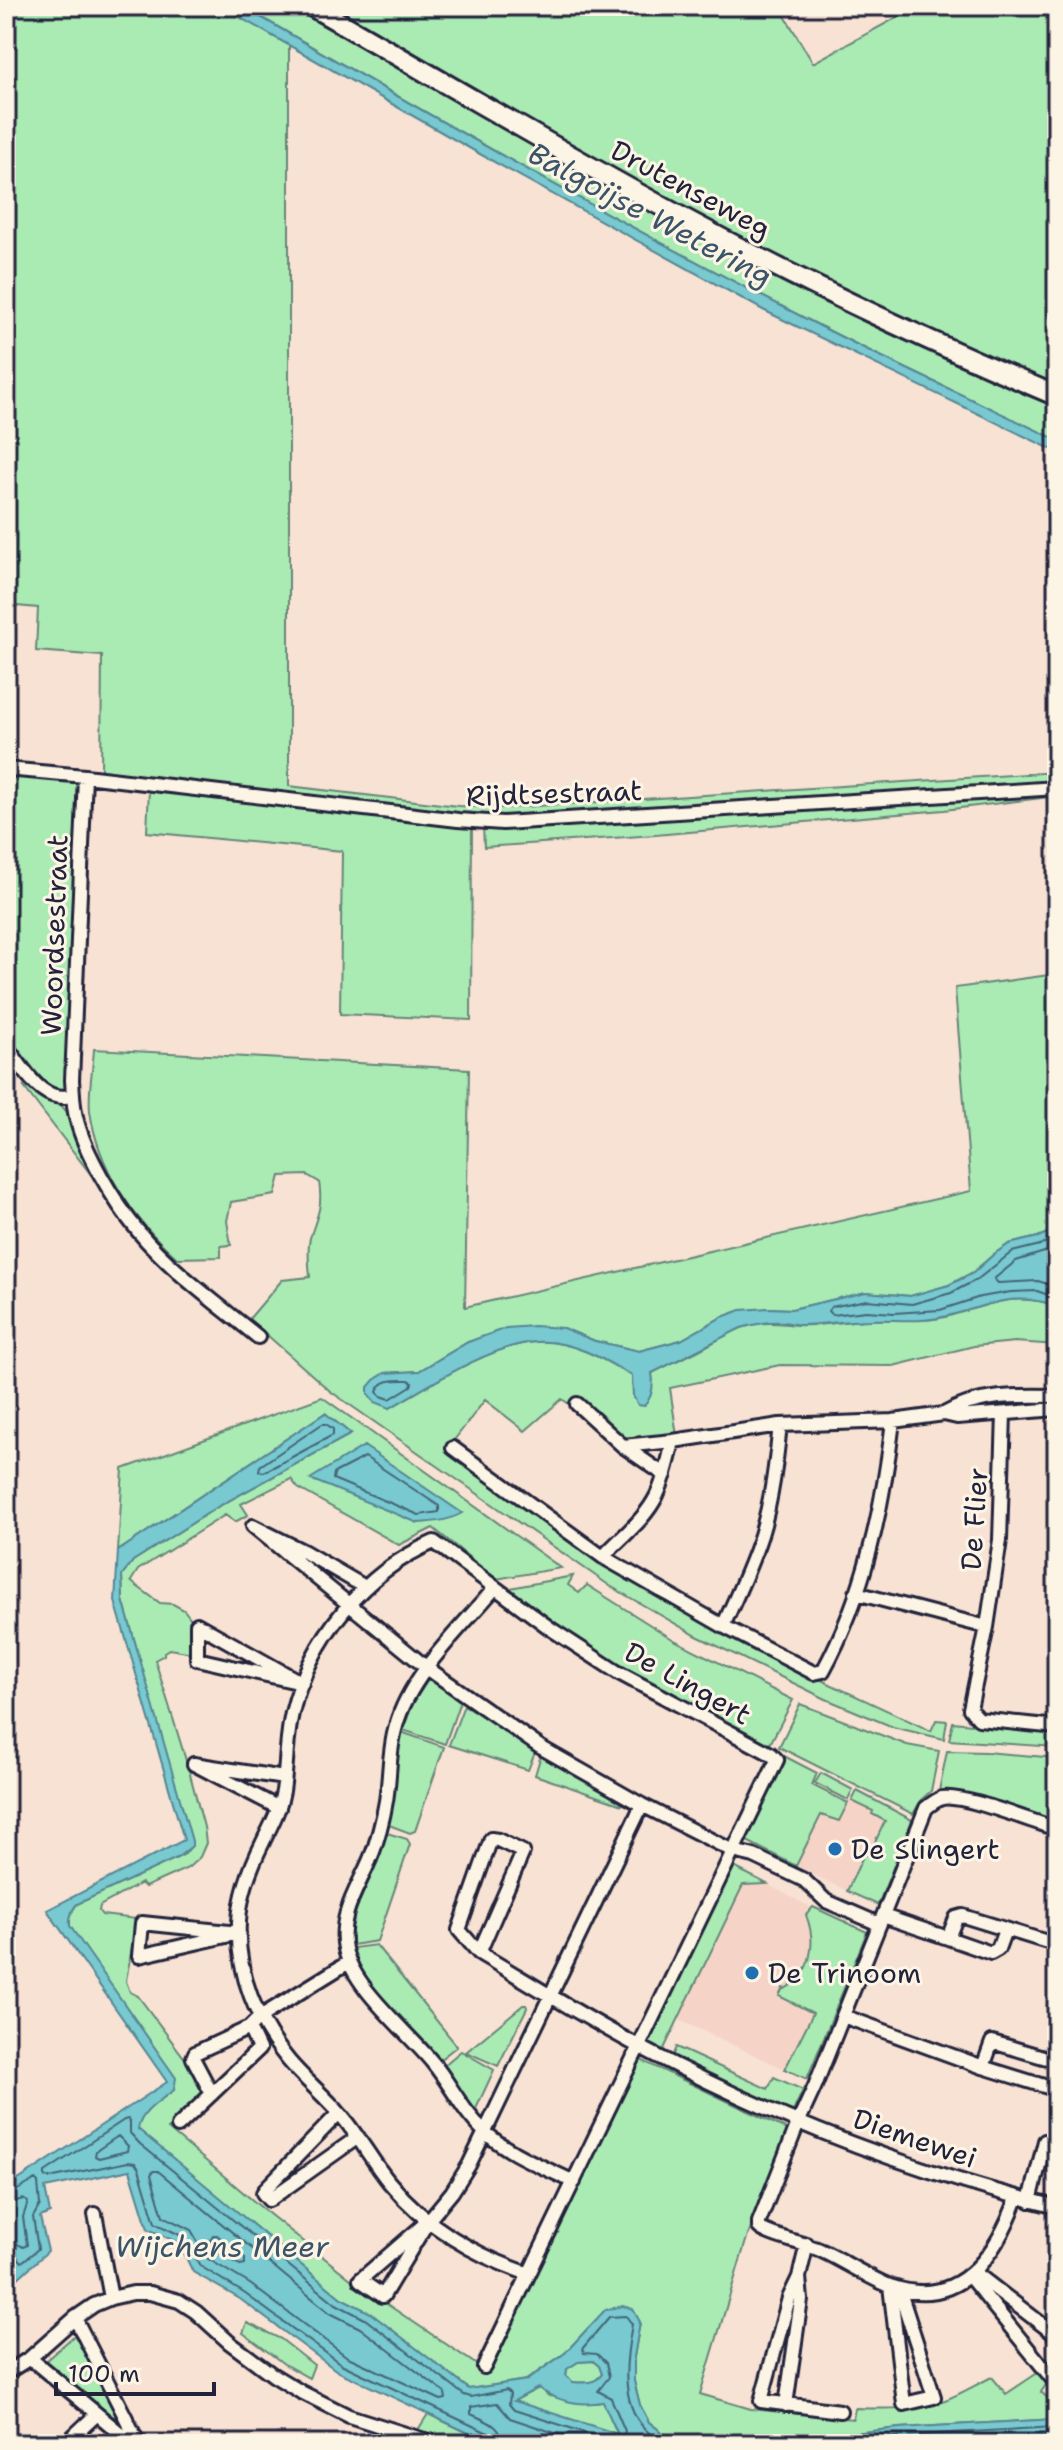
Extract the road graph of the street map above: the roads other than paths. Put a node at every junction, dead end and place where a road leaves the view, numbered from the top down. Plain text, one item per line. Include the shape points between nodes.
1 (311, 6) edge
2 (1057, 396) edge
3 (6, 769) edge
4 (85, 776) junction
5 (1057, 788) edge
6 (6, 1046) edge
7 (73, 1096) junction
8 (258, 1337) dead end
9 (1057, 1396) edge
10 (577, 1404) dead end
11 (1057, 1409) edge
12 (944, 1414) junction
13 (1004, 1414) junction
14 (893, 1421) junction
15 (780, 1425) junction
16 (673, 1441) junction
17 (623, 1446) junction
18 (453, 1448) dead end
19 (665, 1475) junction
20 (603, 1557) junction
21 (365, 1587) junction
22 (494, 1589) junction
23 (856, 1593) junction
24 (348, 1604) junction
25 (723, 1626) junction
26 (987, 1627) junction
27 (427, 1668) junction
28 (302, 1683) junction
29 (1057, 1727) edge
30 (284, 1778) junction
31 (642, 1805) junction
32 (279, 1808) junction
33 (1057, 1829) edge
34 (733, 1851) junction
35 (881, 1920) junction
36 (1005, 1930) junction
37 (239, 1933) junction
38 (948, 1938) junction
39 (1057, 1945) edge
40 (479, 1953) junction
41 (349, 1962) junction
42 (550, 1995) junction
43 (843, 2016) junction
44 (260, 2017) junction
45 (249, 2028) junction
46 (639, 2047) junction
47 (1057, 2061) edge
48 (983, 2067) junction
49 (1057, 2090) edge
50 (212, 2094) junction
51 (339, 2113) junction
52 (798, 2123) junction
53 (178, 2126) dead end
54 (484, 2132) junction
55 (358, 2137) junction
56 (1045, 2141) dead end
57 (574, 2182) junction
58 (1023, 2199) junction
59 (1057, 2207) edge
60 (95, 2214) dead end
61 (428, 2221) junction
62 (807, 2244) junction
63 (529, 2274) junction
64 (972, 2275) junction
65 (799, 2277) junction
66 (895, 2288) junction
67 (111, 2298) junction
68 (75, 2318) junction
69 (1057, 2336) edge
70 (30, 2358) junction
71 (484, 2367) dead end
72 (6, 2373) edge
73 (1057, 2379) edge
74 (786, 2405) junction
75 (840, 2411) dead end
76 (97, 2414) junction
77 (126, 2420) junction
78 (115, 2430) junction
79 (65, 2444) edge
80 (136, 2444) edge
81 (437, 2444) edge

1 - 2 main road, Drutenseweg via 747,252
3 - 4 street, Rijdtsestraat
4 - 5 street, Rijdtsestraat via 503,823
4 - 7 street, Woordsestraat
6 - 7 street, Woordsestraat via 49,1095
7 - 8 street, Woordsestraat via 85,1144 139,1232
9 - 12 street via 1009,1394
10 - 17 street
11 - 13 street
12 - 13 street
12 - 14 street
13 - 26 street, De Flier via 1000,1540
14 - 15 street
14 - 23 street via 886,1484
15 - 16 street
15 - 25 street via 761,1534
16 - 17 street
16 - 19 street
17 - 19 street
18 - 20 street
19 - 20 street via 640,1519
20 - 25 street
21 - 22 street, De Lingert via 434,1542
21 - 24 street, De Lingert
21 - 24 street via 253,1526
22 - 27 street
22 - 34 street, De Lingert via 617,1672 777,1760
23 - 25 street via 823,1671 814,1673
23 - 26 street
24 - 27 street
24 - 28 street, De Lingert
26 - 29 street, De Flier via 970,1709 973,1716
27 - 31 street via 540,1747
27 - 41 street via 395,1729 381,1828 348,1903 343,1929
28 - 28 street via 197,1659 197,1624 223,1639
28 - 30 street, De Lingert via 292,1712
30 - 32 street, De Lingert
30 - 32 street via 194,1764
31 - 34 street
31 - 42 street
32 - 37 street, De Lingert via 255,1859
33 - 35 street via 964,1800 933,1802 920,1821
34 - 35 street via 804,1880 826,1901
34 - 46 street, De Lingert
35 - 38 street
35 - 43 street
36 - 38 street via 963,1916 956,1918
36 - 38 street via 991,1953
36 - 39 street
37 - 37 street via 182,1946 139,1956 142,1923
37 - 44 street, De Lingert via 241,1966
40 - 40 street via 523,1852 491,1839 459,1930
40 - 42 street
41 - 44 street
41 - 54 street
42 - 46 street
42 - 54 street
43 - 48 street
43 - 52 street
44 - 45 street
44 - 51 street, De Lingert via 290,2062
45 - 50 street via 259,2049
45 - 50 street via 195,2053
46 - 52 street, Diemewei
46 - 57 street, De Lingert
47 - 48 street via 992,2042
48 - 49 street
50 - 53 street
51 - 55 street, De Lingert
51 - 55 street via 263,2193 269,2200
52 - 58 street, Diemewei
52 - 62 street via 759,2227
54 - 57 street
54 - 61 street via 469,2165
55 - 61 street, De Lingert via 389,2182
56 - 58 street
57 - 63 street, De Lingert
58 - 59 street, Diemewei
58 - 64 street
60 - 67 street
61 - 61 street via 399,2244 360,2280 383,2296
61 - 63 street, De Lingert via 460,2245
62 - 65 street
62 - 66 street
63 - 71 street, De Lingert
64 - 66 street via 942,2291
64 - 69 street
64 - 73 street
65 - 74 street via 801,2300
65 - 74 street via 761,2401
66 - 66 street via 904,2404 934,2397
67 - 68 street
67 - 81 street via 150,2293 179,2301 301,2392 349,2416
68 - 70 street
68 - 77 street
70 - 72 street
70 - 76 street
74 - 75 street
76 - 78 street
76 - 79 street
77 - 78 street
77 - 80 street
78 - 80 street

